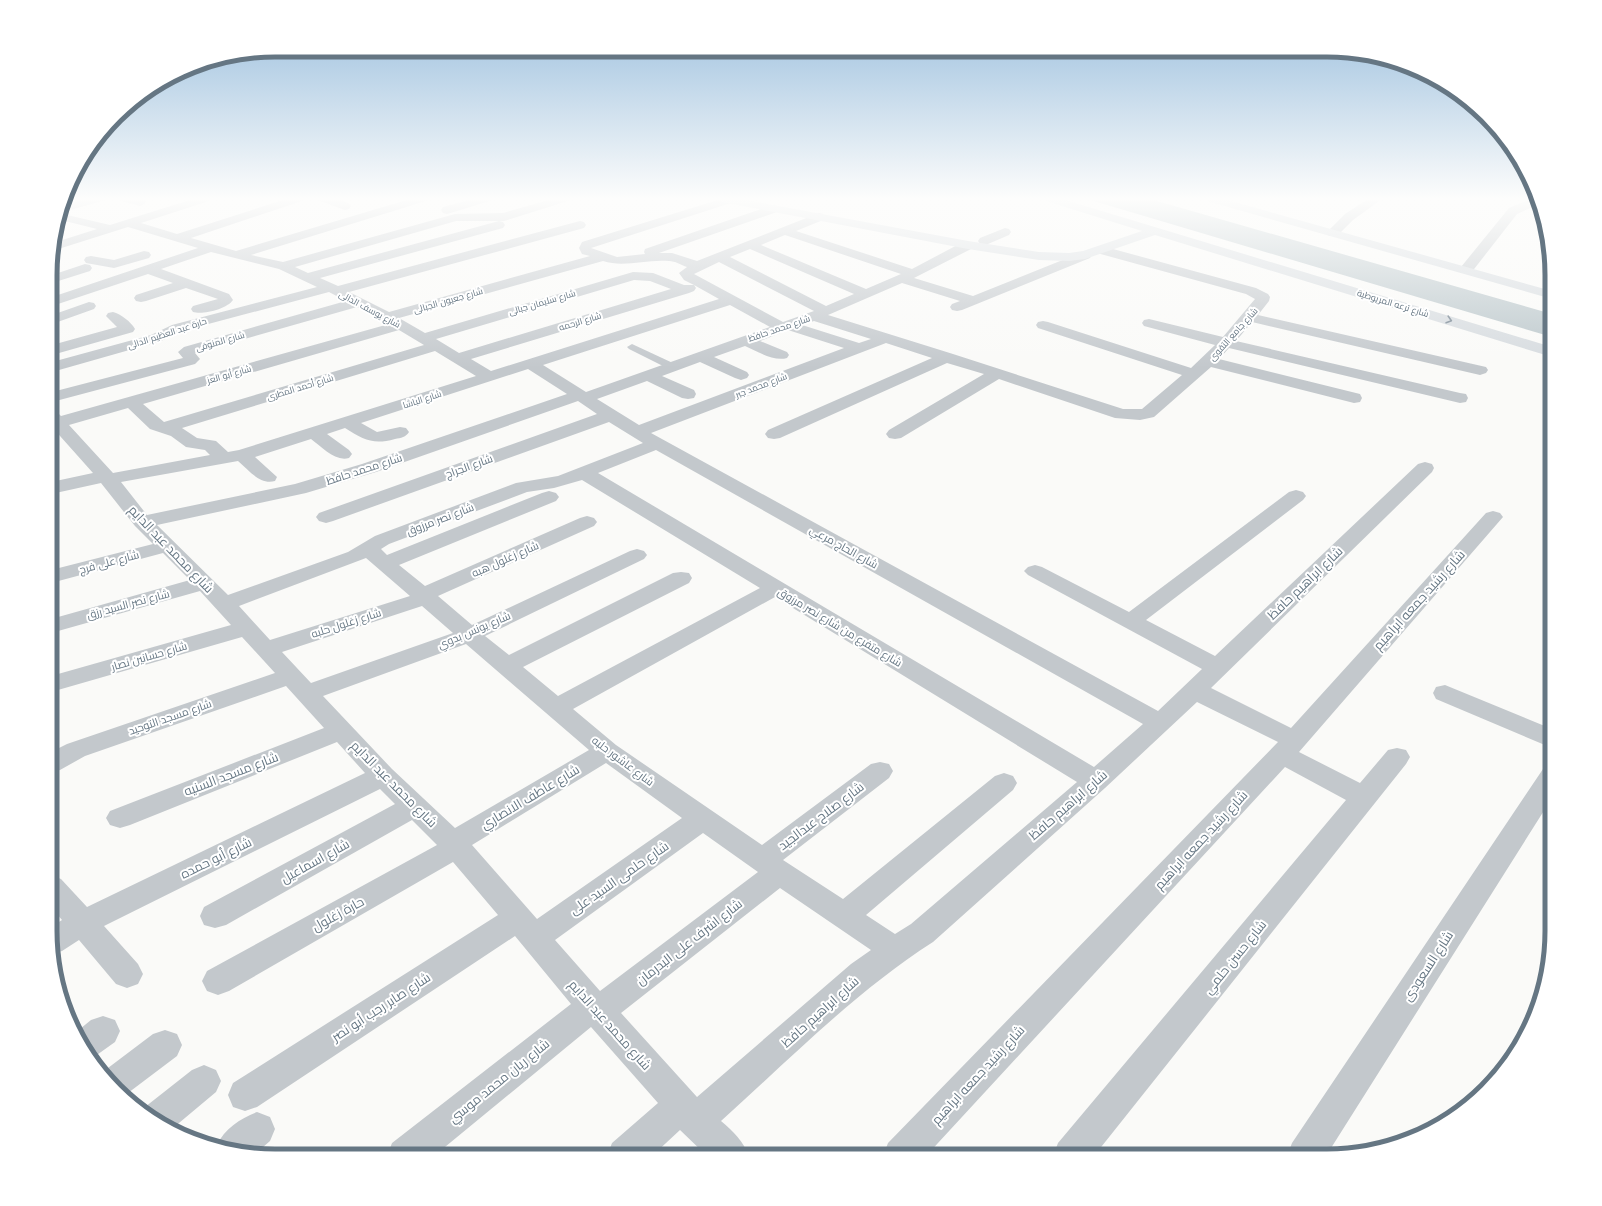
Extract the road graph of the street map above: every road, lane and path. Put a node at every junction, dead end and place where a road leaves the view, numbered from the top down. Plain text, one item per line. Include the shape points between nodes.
1 (143, 255) edge
2 (189, 255) edge
3 (321, 255) edge
4 (387, 255) edge
5 (457, 255) edge
6 (512, 255) edge
7 (598, 255) edge
8 (640, 255) edge
9 (723, 255) edge
10 (774, 255) edge
11 (851, 255) edge
12 (948, 255) edge
13 (1044, 255) edge
14 (1060, 255) edge
15 (1083, 255) edge
16 (1085, 255) edge
17 (1122, 255) edge
18 (1234, 255) edge
19 (1413, 255) edge
20 (1478, 255) edge
21 (237, 256) edge
22 (602, 257) junction
23 (719, 257) junction
24 (1069, 257) junction
25 (626, 260) junction
26 (283, 266) junction
27 (697, 266) junction
28 (148, 269) junction
29 (1466, 270) junction
30 (908, 276) junction
31 (57, 277) edge
32 (307, 277) junction
33 (187, 283) junction
34 (702, 284) junction
35 (333, 289) junction
36 (684, 290) junction
37 (1545, 293) edge
38 (57, 294) edge
39 (866, 294) junction
40 (67, 297) junction
41 (141, 298) dead end
42 (57, 300) edge
43 (355, 300) junction
44 (731, 300) junction
45 (972, 300) junction
46 (90, 306) dead end
47 (957, 307) dead end
48 (820, 313) junction
49 (178, 314) dead end
50 (113, 316) dead end
51 (386, 317) junction
52 (1249, 317) junction
53 (57, 318) edge
54 (1149, 322) dead end
55 (402, 325) junction
56 (1043, 325) dead end
57 (785, 326) junction
58 (423, 338) junction
59 (886, 338) junction
60 (745, 340) junction
61 (1226, 343) junction
62 (437, 346) junction
63 (632, 347) dead end
64 (859, 348) junction
65 (57, 349) edge
66 (1545, 350) edge
67 (781, 355) dead end
68 (699, 356) junction
69 (947, 357) junction
70 (458, 358) junction
71 (1208, 361) junction
72 (531, 364) junction
73 (57, 366) edge
74 (671, 366) junction
75 (1480, 370) dead end
76 (997, 373) junction
77 (1194, 374) junction
78 (647, 375) junction
79 (741, 375) dead end
80 (490, 377) junction
81 (688, 394) dead end
82 (582, 396) junction
83 (57, 397) edge
84 (1354, 398) dead end
85 (1460, 398) dead end
86 (131, 402) junction
87 (611, 415) junction
88 (345, 418) junction
89 (163, 428) junction
90 (57, 429) edge
91 (400, 432) dead end
92 (637, 432) junction
93 (314, 433) junction
94 (774, 434) dead end
95 (896, 434) dead end
96 (658, 443) junction
97 (343, 454) dead end
98 (242, 455) junction
99 (224, 458) junction
100 (1425, 468) dead end
101 (584, 473) junction
102 (268, 477) dead end
103 (108, 478) junction
104 (57, 487) edge
105 (549, 496) dead end
106 (1296, 496) dead end
107 (326, 517) dead end
108 (1493, 517) dead end
109 (142, 522) junction
110 (587, 522) dead end
111 (167, 546) junction
112 (637, 555) dead end
113 (376, 556) junction
114 (1035, 571) dead end
115 (57, 576) edge
116 (681, 578) dead end
117 (205, 583) junction
118 (776, 588) junction
119 (424, 597) junction
120 (224, 604) junction
121 (1131, 621) junction
122 (57, 624) edge
123 (246, 628) junction
124 (469, 634) junction
125 (266, 649) junction
126 (506, 666) junction
127 (1217, 667) junction
128 (57, 682) edge
129 (299, 685) junction
130 (1194, 690) junction
131 (1445, 694) dead end
132 (556, 708) junction
133 (1160, 723) junction
134 (341, 731) junction
135 (1545, 736) edge
136 (1288, 747) junction
137 (607, 751) junction
138 (1398, 757) dead end
139 (57, 760) edge
140 (880, 771) dead end
141 (383, 776) junction
142 (1096, 781) junction
143 (1004, 783) dead end
144 (1545, 787) edge
145 (1365, 798) junction
146 (415, 806) junction
147 (120, 818) dead end
148 (703, 818) junction
149 (455, 845) junction
150 (771, 866) junction
151 (57, 894) edge
152 (215, 916) dead end
153 (844, 916) junction
154 (82, 923) junction
155 (526, 928) junction
156 (57, 938) edge
157 (895, 950) junction
158 (127, 974) dead end
159 (218, 981) dead end
160 (595, 1009) junction
161 (165, 1045) dead end
162 (117, 1081) edge
163 (204, 1081) dead end
164 (245, 1095) dead end
165 (689, 1114) junction
166 (160, 1116) edge
167 (414, 1149) edge
168 (636, 1149) edge
169 (725, 1149) edge
170 (908, 1149) edge
171 (1077, 1149) edge
172 (1310, 1149) edge

1 - 31 street via 114,264 88,264
2 - 28 street
3 - 26 street
4 - 32 street
5 - 35 street, حارة عبد العظيم الدالى
6 - 43 street
7 - 22 street
8 - 25 street
9 - 23 street
10 - 39 street
11 - 30 street
12 - 30 street, شارع محمد حافظ
13 - 24 main road
14 - 24 main road
15 - 24 main road
16 - 45 street
17 - 52 street, شارع جامع التقوى via 1263,297
18 -> 66 main road, شارع ترعه المريوطية
19 - 29 main road
20 - 29 street
21 - 26 street, شارع يوسف الدالى
22 - 25 street via 616,261
22 - 51 street, شارع جعيون الجبالى
23 - 27 street
23 - 48 street, شارع جامع التقوى
25 - 27 street via 672,257
26 - 32 street, شارع يوسف الدالى
27 - 34 street via 686,273
28 - 33 street
28 - 40 street
29 - 37 main road
30 - 39 street, شارع محمد حافظ
30 - 45 street
32 - 35 street, شارع يوسف الدالى
33 - 41 street
33 - 49 street via 226,300
34 - 36 street, شارع الرحمه
34 - 44 street
35 - 43 street, شارع يوسف الدالى
35 - 73 street, حارة عبد العظيم الدالى via 178,328 156,338
36 - 58 street, شارع سليمان جبالى via 647,275 633,276
36 - 70 street, شارع الرحمه
38 - 40 street
39 - 48 street, شارع محمد حافظ
40 - 42 street
43 - 51 street, شارع يوسف الدالى
43 - 83 street, شارع المنوفى via 189,350 186,352 192,358 188,360
44 - 57 street
44 - 72 street, شارع الباشا
45 - 47 street
46 - 53 street
48 - 57 street, شارع محمد حافظ
48 - 59 street, شارع جامع التقوى
50 - 65 street via 128,329
51 - 55 street, شارع يوسف الدالى
52 - 61 street, شارع جامع التقوى
52 - 75 street
54 - 61 street
55 - 58 street, شارع يوسف الدالى
55 - 86 street, شارع أبو العز
56 - 77 street
57 - 60 street, شارع محمد حافظ
57 - 64 street
58 - 62 street, شارع يوسف الدالى
59 - 64 street, شارع محمد جبر
59 - 69 street, شارع جامع التقوى
60 - 67 street
60 - 68 street, شارع محمد حافظ
61 - 71 street, شارع جامع التقوى
61 - 85 street
62 - 70 street, شارع يوسف الدالى
62 - 89 street, شارع أحمد المطرى
63 - 74 lane
64 - 92 street, شارع محمد جبر
68 - 74 street, شارع محمد حافظ
68 - 79 street
69 - 76 street, شارع جامع التقوى
69 - 94 street
70 - 80 street, شارع يوسف الدالى
71 - 77 street, شارع جامع التقوى
71 - 84 street
72 - 80 street, شارع الباشا
72 - 82 street, شارع الحاج مرعي
74 - 78 street, شارع محمد حافظ
76 - 77 street, شارع جامع التقوى via 1121,414 1140,416 1148,413
76 - 95 street
78 - 81 street
78 - 82 street, شارع محمد حافظ
80 - 88 street, شارع الباشا
82 - 87 street, شارع الحاج مرعي
82 - 109 street, شارع محمد حافظ via 369,468 306,486
86 - 89 street via 156,425
86 - 90 street, شارع أبو العز
87 - 92 street, شارع الحاج مرعي
87 - 107 street, شارع الجراج
88 - 91 street via 372,437 379,438
88 - 93 street, شارع الباشا
89 - 99 street via 172,429 192,443 210,446
90 - 103 street, شارع محمد عبد الدايم
92 - 96 street, شارع الحاج مرعي
93 - 97 street
93 - 98 street, شارع الباشا
96 - 101 street, شارع نصر مرزوق
96 - 133 street, شارع الحاج مرعي
98 - 99 street, شارع الباشا
98 - 102 street
99 - 103 street, شارع الباشا
100 - 127 street, شارع ابراهيم حافظ
101 - 113 street, شارع نصر مرزوق via 555,483 523,487 382,540
101 - 118 street, شارع متفرع من شارع نصر مرزوق
103 - 104 street, شارع الباشا
103 - 109 street, شارع محمد عبد الدايم
105 - 113 street
106 - 121 street
108 - 136 street, شارع رشيد جمعه ابراهيم
109 - 111 street, شارع محمد عبد الدايم
110 - 119 street, شارع زغلول هبه
111 - 115 street, شارع على فرج
111 - 117 street, شارع محمد عبد الدايم
112 - 124 street, شارع يونس بدوي
113 - 119 street, شارع عاشور حلبه
113 - 120 street, شارع نصر مرزوق via 355,556
114 - 121 street
116 - 126 street
117 - 120 street, شارع محمد عبد الدايم
117 - 122 street, شارع نصر السيد رزق
118 - 132 street
118 - 142 street, شارع متفرع من شارع نصر مرزوق
119 - 124 street, شارع عاشور حلبه
119 - 125 street, شارع زغلول حلبه
120 - 123 street, شارع محمد عبد الدايم
121 - 127 street
123 - 125 street, شارع محمد عبد الدايم
123 - 128 street, شارع حسانين نصار
124 - 126 street, شارع عاشور حلبه
124 - 129 street, شارع يونس بدوي
125 - 129 street, شارع محمد عبد الدايم
126 - 132 street, شارع عاشور حلبه
127 - 130 street, شارع ابراهيم حافظ
129 - 134 street, شارع محمد عبد الدايم
129 - 139 street, شارع مسجد التوحيد via 76,750
130 - 133 street, شارع ابراهيم حافظ
130 - 136 street
131 - 135 street
132 - 137 street, شارع عاشور حلبه
133 - 142 street, شارع ابراهيم حافظ
134 - 141 street, شارع محمد عبد الدايم
134 - 147 street, شارع مسجد السنيه
136 - 145 street
136 - 170 street, شارع رشيد جمعه ابراهيم
137 - 148 street, شارع عاشور حلبه
137 - 149 street, شارع عاطف الانصاري
138 - 145 street, شارع حسن حلمي
140 - 150 street, شارع صلاح عبدالجيد
141 - 146 street, شارع محمد عبد الدايم
141 - 154 street, شارع أبو حمده
142 - 157 street, شارع ابراهيم حافظ via 922,933
143 - 153 street
144 - 172 street, شارع السعودى
145 - 171 street, شارع حسن حلمي
146 - 149 street, شارع محمد عبد الدايم
146 - 152 street, شارع اسماعيل
148 - 150 street, شارع عاشور حلبه
148 - 155 street, شارع حلمى السيد على
149 - 155 street, شارع محمد عبد الدايم
149 - 159 street, حارة زغلول
150 - 153 street, شارع عاشور حلبه
150 - 160 street, شارع اشرف على البدرمان
151 - 154 street
153 - 157 street, شارع عاشور حلبه
154 - 156 street, شارع أبو حمده
154 - 158 street
155 - 160 street, شارع محمد عبد الدايم
155 - 164 street, شارع صابر رجب أبو نصر
157 - 165 street, شارع ابراهيم حافظ
160 - 165 street, شارع محمد عبد الدايم
160 - 167 street, شارع ريان محمد موسي
161 - 162 street
163 - 166 street
165 - 168 street, شارع ابراهيم حافظ
165 - 169 street, شارع محمد عبد الدايم

